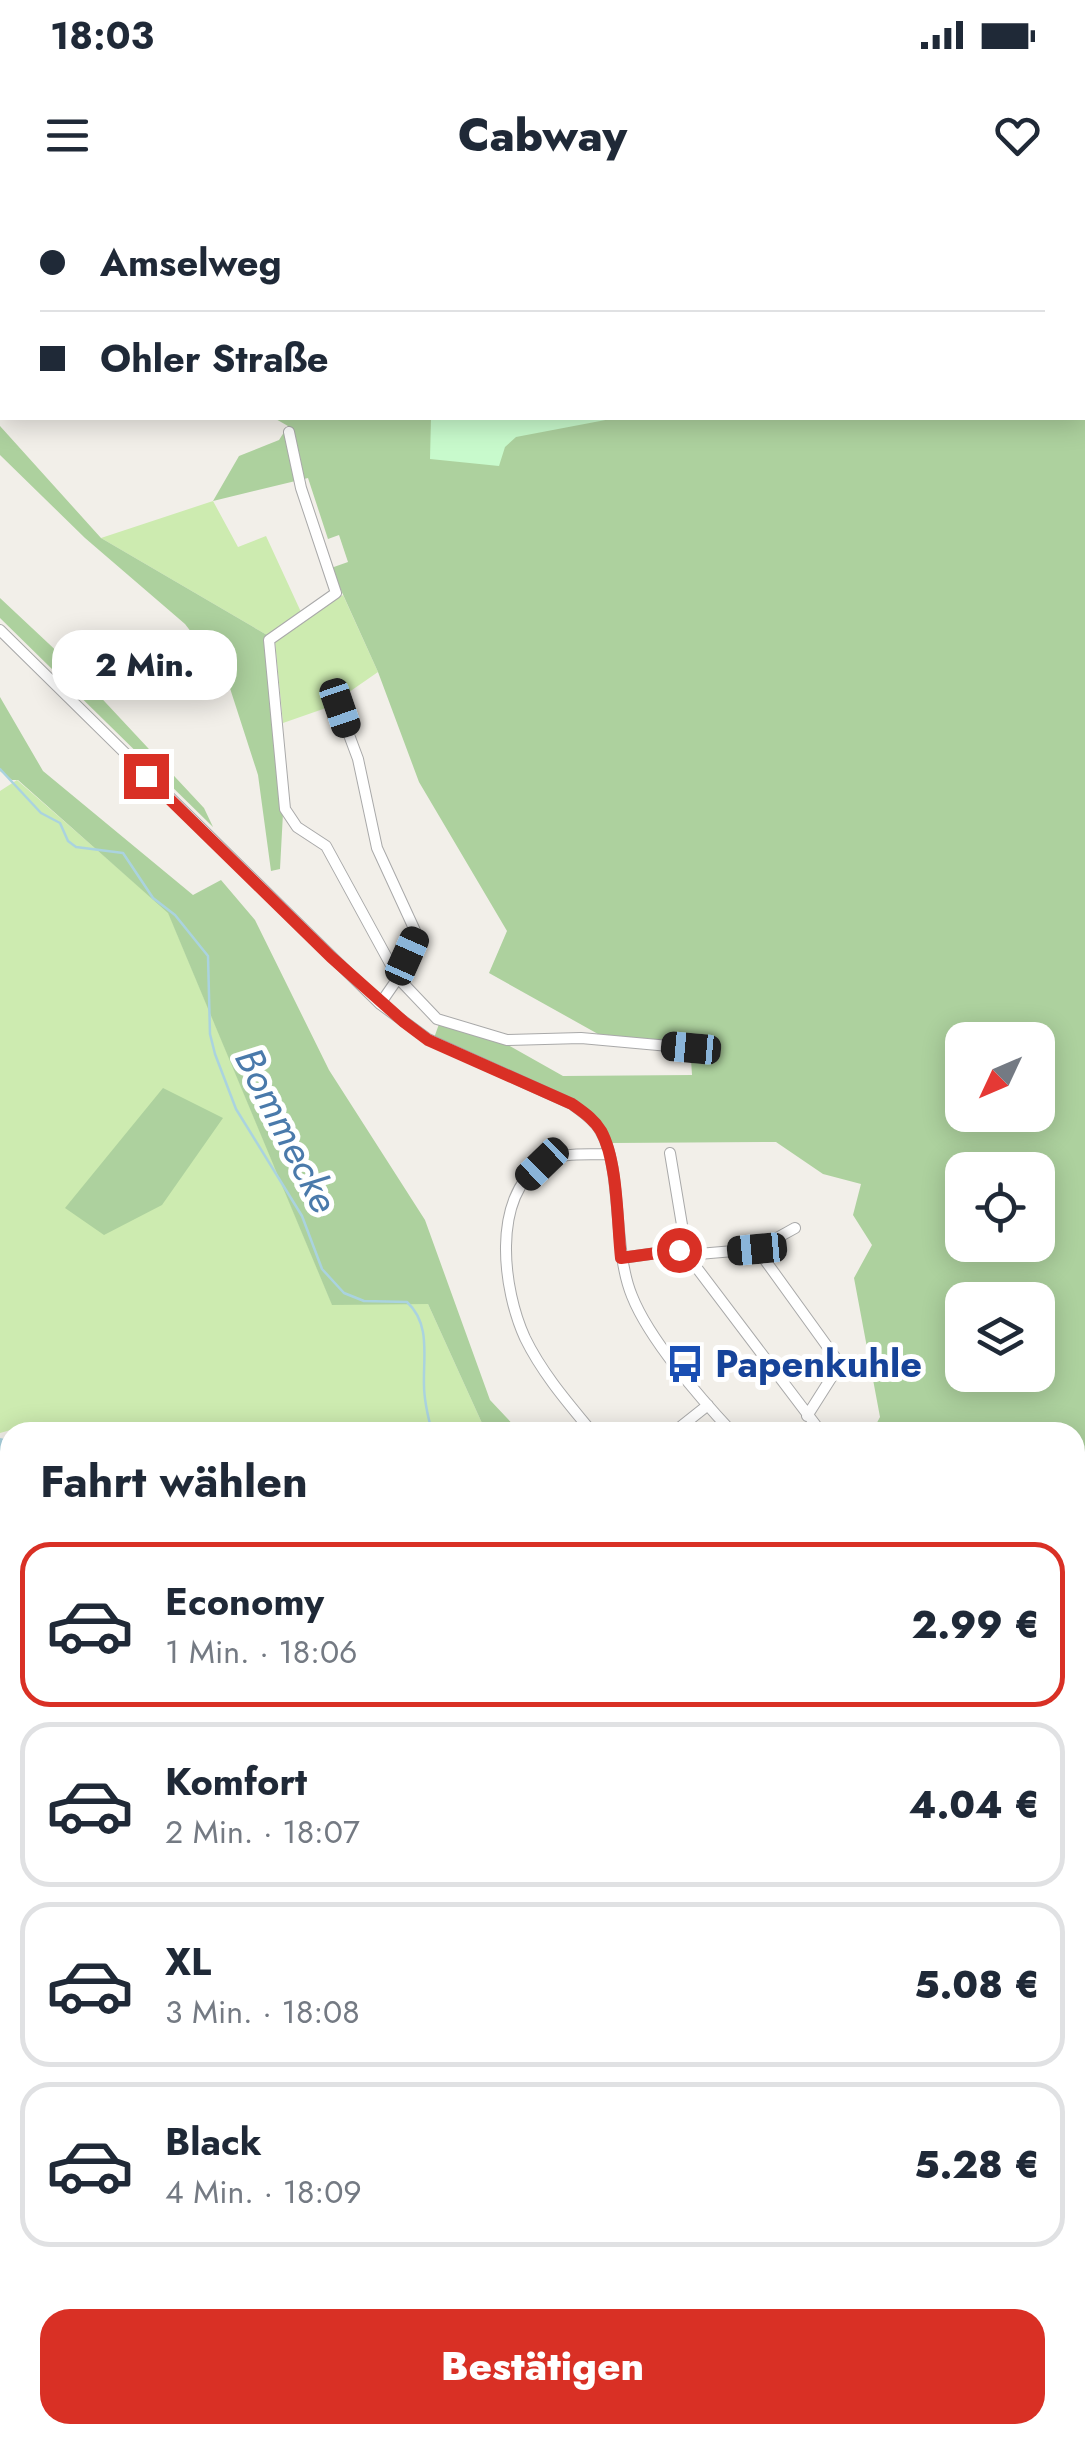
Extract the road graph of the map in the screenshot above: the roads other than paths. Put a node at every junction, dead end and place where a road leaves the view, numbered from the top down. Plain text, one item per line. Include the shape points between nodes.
1 (289, 432) dead end
2 (0, 630) edge
3 (344, 706) dead end
4 (398, 978) junction
5 (380, 1004) junction
6 (691, 1048) dead end
7 (670, 1153) dead end
8 (609, 1154) junction
9 (795, 1228) dead end
10 (757, 1249) junction
11 (687, 1255) junction
12 (621, 1258) junction
13 (708, 1405) junction
14 (807, 1416) junction
15 (584, 1422) edge
16 (687, 1422) edge
17 (723, 1422) edge
18 (812, 1422) edge

1 - 4 street via 336,593 270,640 284,810 326,846
2 - 5 street
3 - 4 street via 377,848 417,935
4 - 5 street
4 - 6 street via 437,1020 507,1040 581,1038
5 - 8 street via 428,1040 572,1104 602,1132
7 - 11 street
8 - 12 street
8 - 15 street via 560,1156 542,1164 526,1180 510,1216 504,1254 509,1294 526,1339
9 - 10 street
10 - 11 street
10 - 14 street via 840,1364
11 - 12 street via 679,1250
11 - 14 street
12 - 13 street via 653,1333
13 - 16 street
13 - 17 street
14 - 18 street

